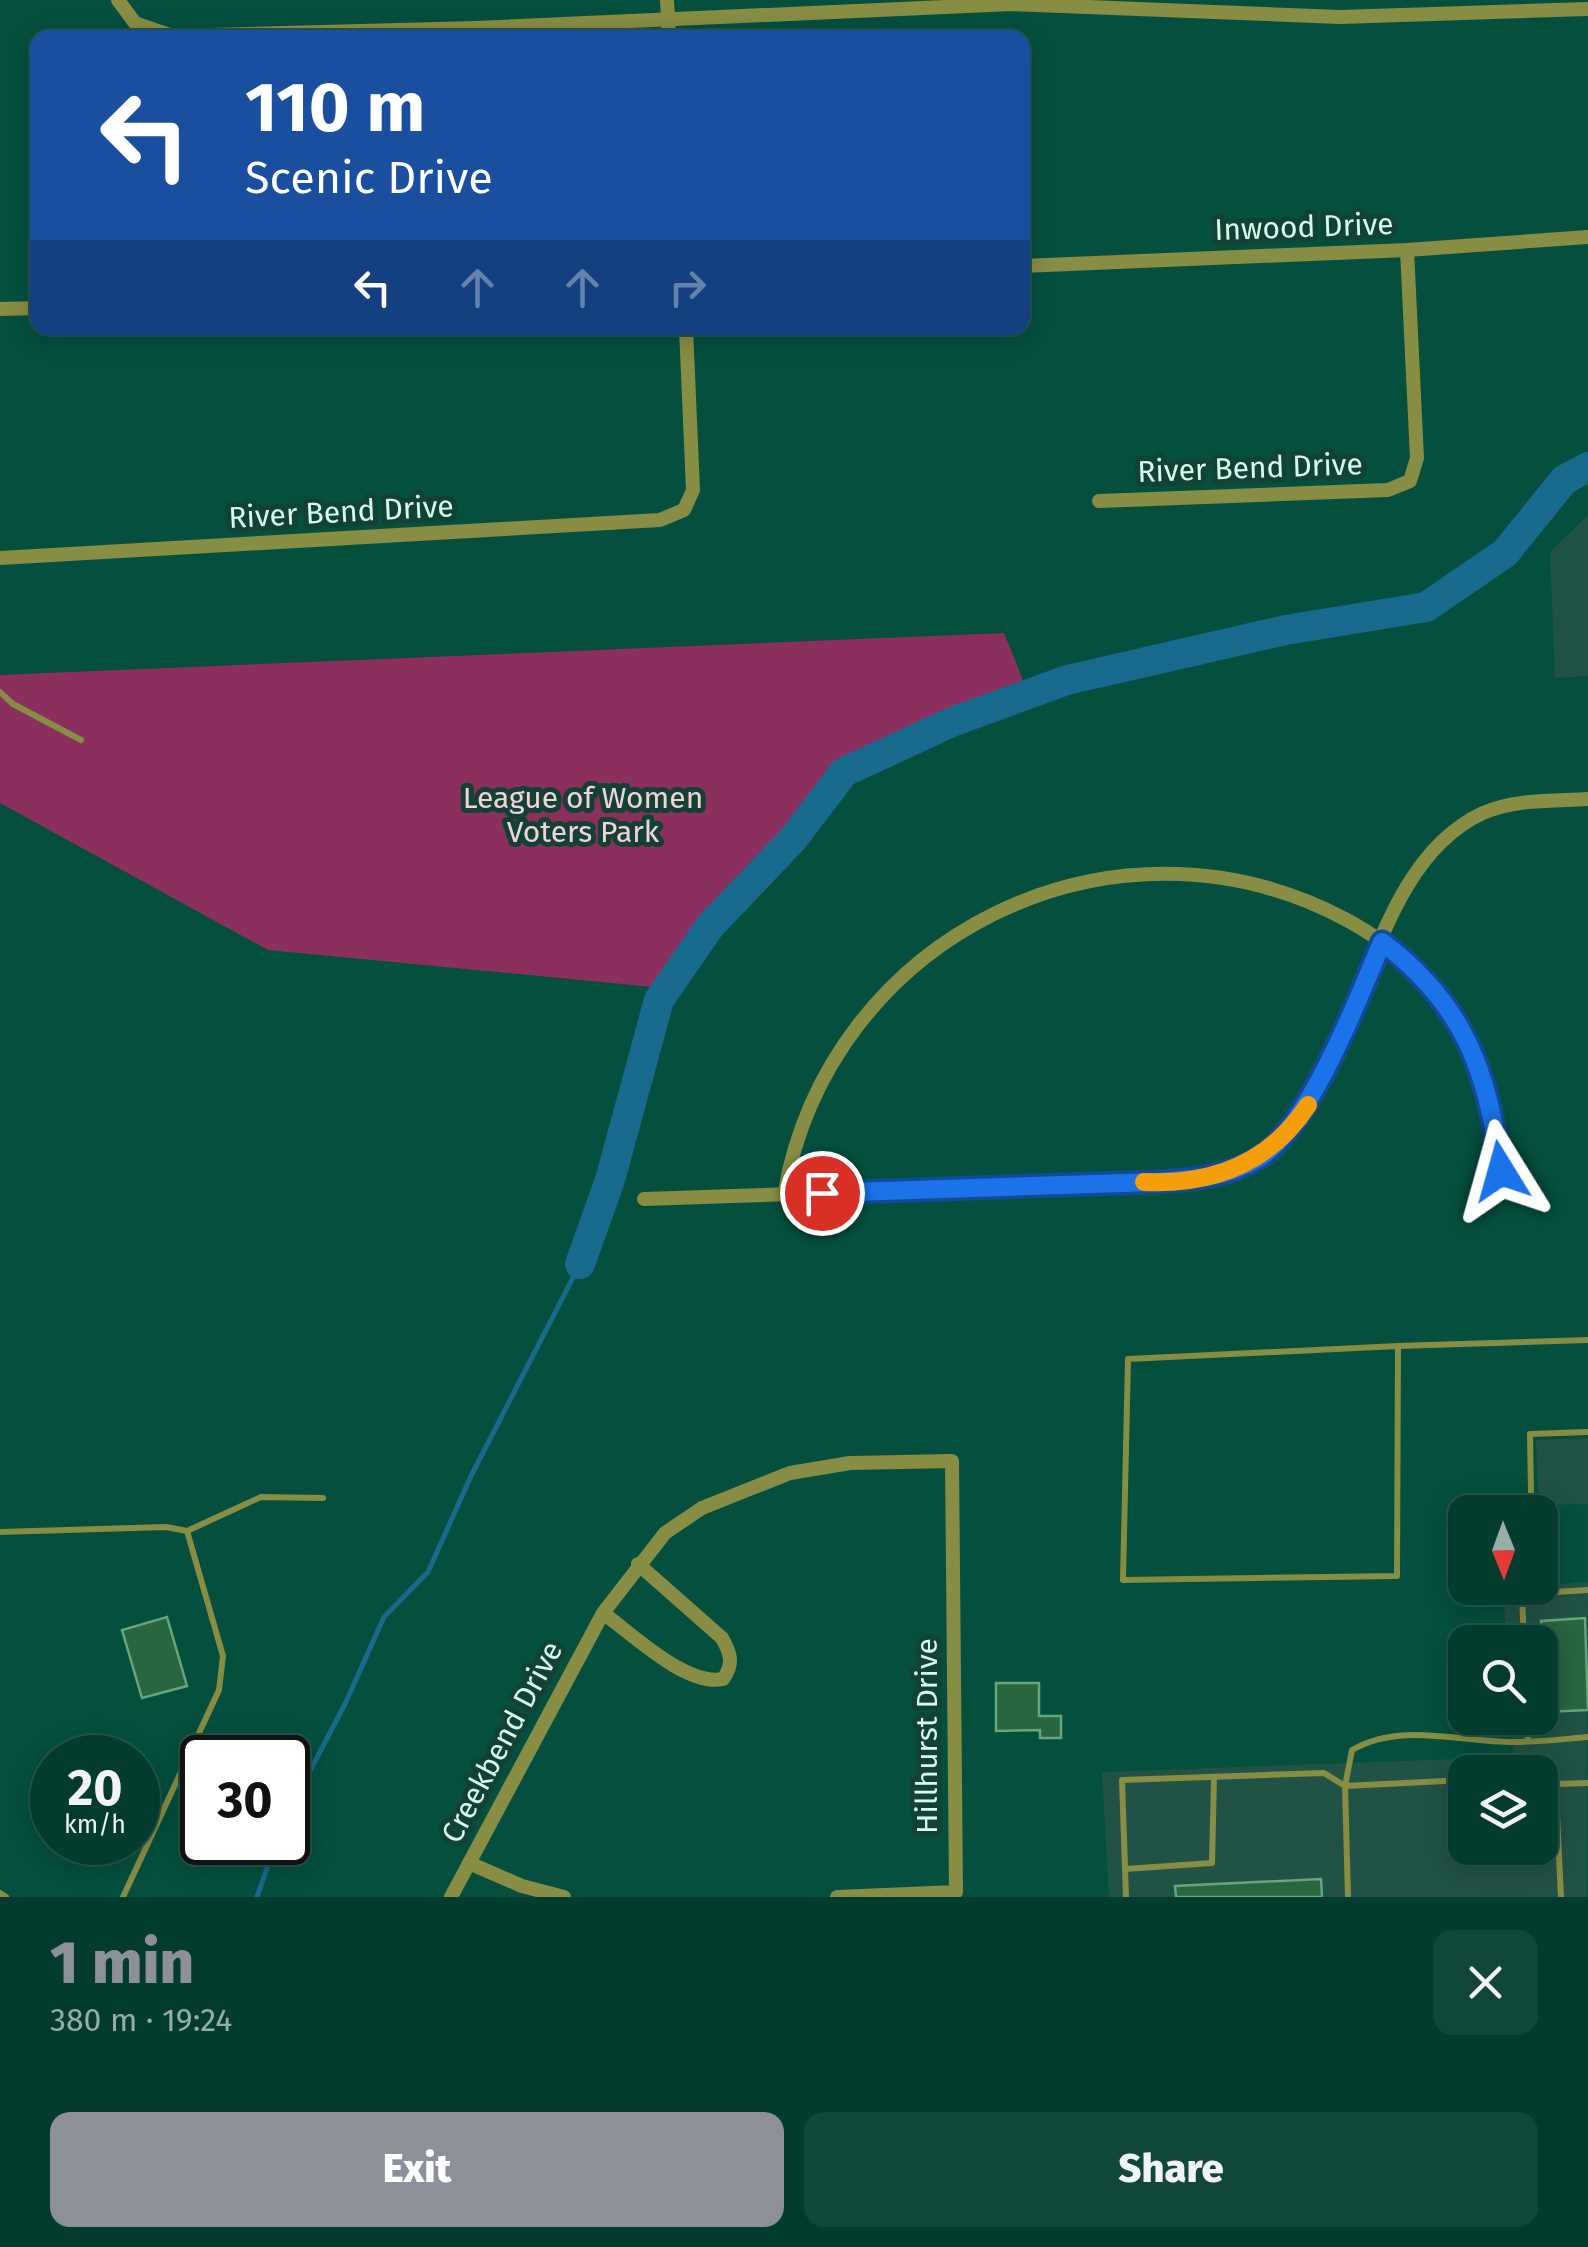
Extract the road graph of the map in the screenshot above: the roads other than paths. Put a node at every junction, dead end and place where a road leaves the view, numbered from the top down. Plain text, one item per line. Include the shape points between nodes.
1 (118, 0) edge
2 (667, 0) edge
3 (1588, 9) edge
4 (668, 18) junction
5 (155, 30) edge
6 (338, 30) edge
7 (669, 30) edge
8 (1588, 237) edge
9 (1407, 250) junction
10 (1030, 266) edge
11 (30, 308) edge
12 (0, 309) edge
13 (686, 335) edge
14 (1098, 501) dead end
15 (0, 558) edge
16 (0, 692) edge
17 (81, 740) dead end
18 (1588, 800) edge
19 (1382, 942) junction
20 (1501, 1171) dead end
21 (784, 1195) junction
22 (644, 1199) dead end
23 (1588, 1340) edge
24 (1398, 1346) junction
25 (1588, 1432) edge
26 (952, 1461) joint
27 (1531, 1493) dead end
28 (323, 1498) dead end
29 (187, 1531) junction
30 (0, 1532) edge
31 (638, 1564) junction
32 (1588, 1590) edge
33 (603, 1613) junction
34 (1523, 1625) edge
35 (1528, 1735) edge
36 (1588, 1737) edge
37 (1528, 1742) junction
38 (1214, 1778) junction
39 (1448, 1781) edge
40 (1588, 1783) edge
41 (1558, 1784) edge
42 (1345, 1786) junction
43 (1558, 1840) edge
44 (469, 1863) junction
45 (1125, 1870) junction
46 (123, 1897) edge
47 (452, 1897) edge
48 (564, 1897) edge
49 (836, 1897) edge
50 (1126, 1897) edge
51 (1348, 1897) edge
52 (1560, 1897) edge

1 - 5 street via 135,23
2 - 4 street
3 - 4 street via 1340,17 1028,4
4 - 6 street
4 - 7 street
8 - 9 street, Inwood Drive
9 - 10 street, Inwood Drive
9 - 14 street, River Bend Drive via 1417,458 1410,480 1388,490
11 - 12 street
13 - 15 street, River Bend Drive via 693,490 684,510 660,520
16 - 17 lane
18 - 19 street via 1511,804 1460,826 1420,865
19 - 20 street via 1431,984 1466,1036 1490,1100
19 - 21 street via 1307,1108 1263,1156 1234,1170 1154,1182
19 - 21 street via 1301,898 1186,874 1112,877 1009,905 943,944 870,1010 816,1091
21 - 22 street
23 - 24 lane
24 - 24 lane via 1128,1359 1123,1580 1397,1576
25 - 27 lane via 1530,1434
26 - 31 street, Creekbend Drive via 790,1472 702,1508 665,1533
26 - 49 street, Hillhurst Drive via 956,1892
28 - 29 lane via 260,1497
29 - 30 lane via 166,1526
29 - 46 lane via 223,1656 220,1690
31 - 33 street, Creekbend Drive
31 - 33 street via 722,1638 730,1670 722,1680 693,1678
32 - 34 lane via 1522,1594
33 - 44 street, Creekbend Drive
35 - 37 lane
36 - 37 lane
37 - 42 lane via 1438,1735 1372,1739 1352,1750
38 - 42 lane via 1324,1773
38 - 45 lane via 1212,1864
38 - 45 lane via 1122,1780
39 - 42 lane
40 - 41 lane
42 - 51 lane
43 - 52 lane
44 - 47 street, Creekbend Drive
44 - 48 street
45 - 50 lane

